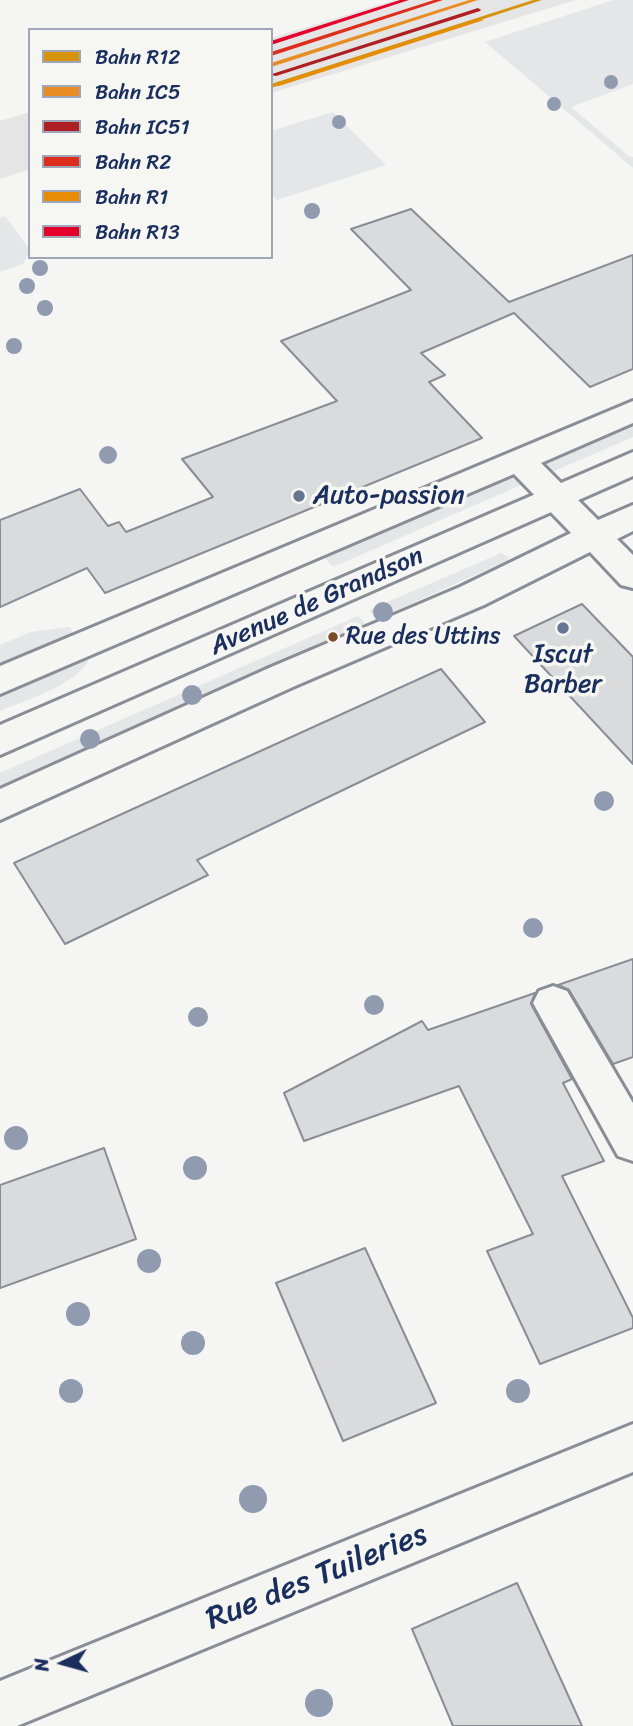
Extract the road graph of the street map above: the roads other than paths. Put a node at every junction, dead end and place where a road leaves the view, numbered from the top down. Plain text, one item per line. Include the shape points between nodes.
1 (633, 411) edge
2 (519, 460) junction
3 (633, 463) edge
4 (555, 497) junction
5 (633, 517) edge
6 (595, 537) junction
7 (633, 576) edge
8 (0, 681) edge
9 (0, 741) edge
10 (0, 806) edge
11 (553, 1003) dead end
12 (633, 1142) edge
13 (633, 1448) edge
14 (0, 1707) edge

1 - 2 street
2 - 4 street
2 - 8 street
3 - 4 street, Avenue de Grandson
4 - 6 street
4 - 9 street, Avenue de Grandson
5 - 6 street
6 - 7 street
6 - 10 street
11 - 12 street
13 - 14 street, Rue des Tuileries

